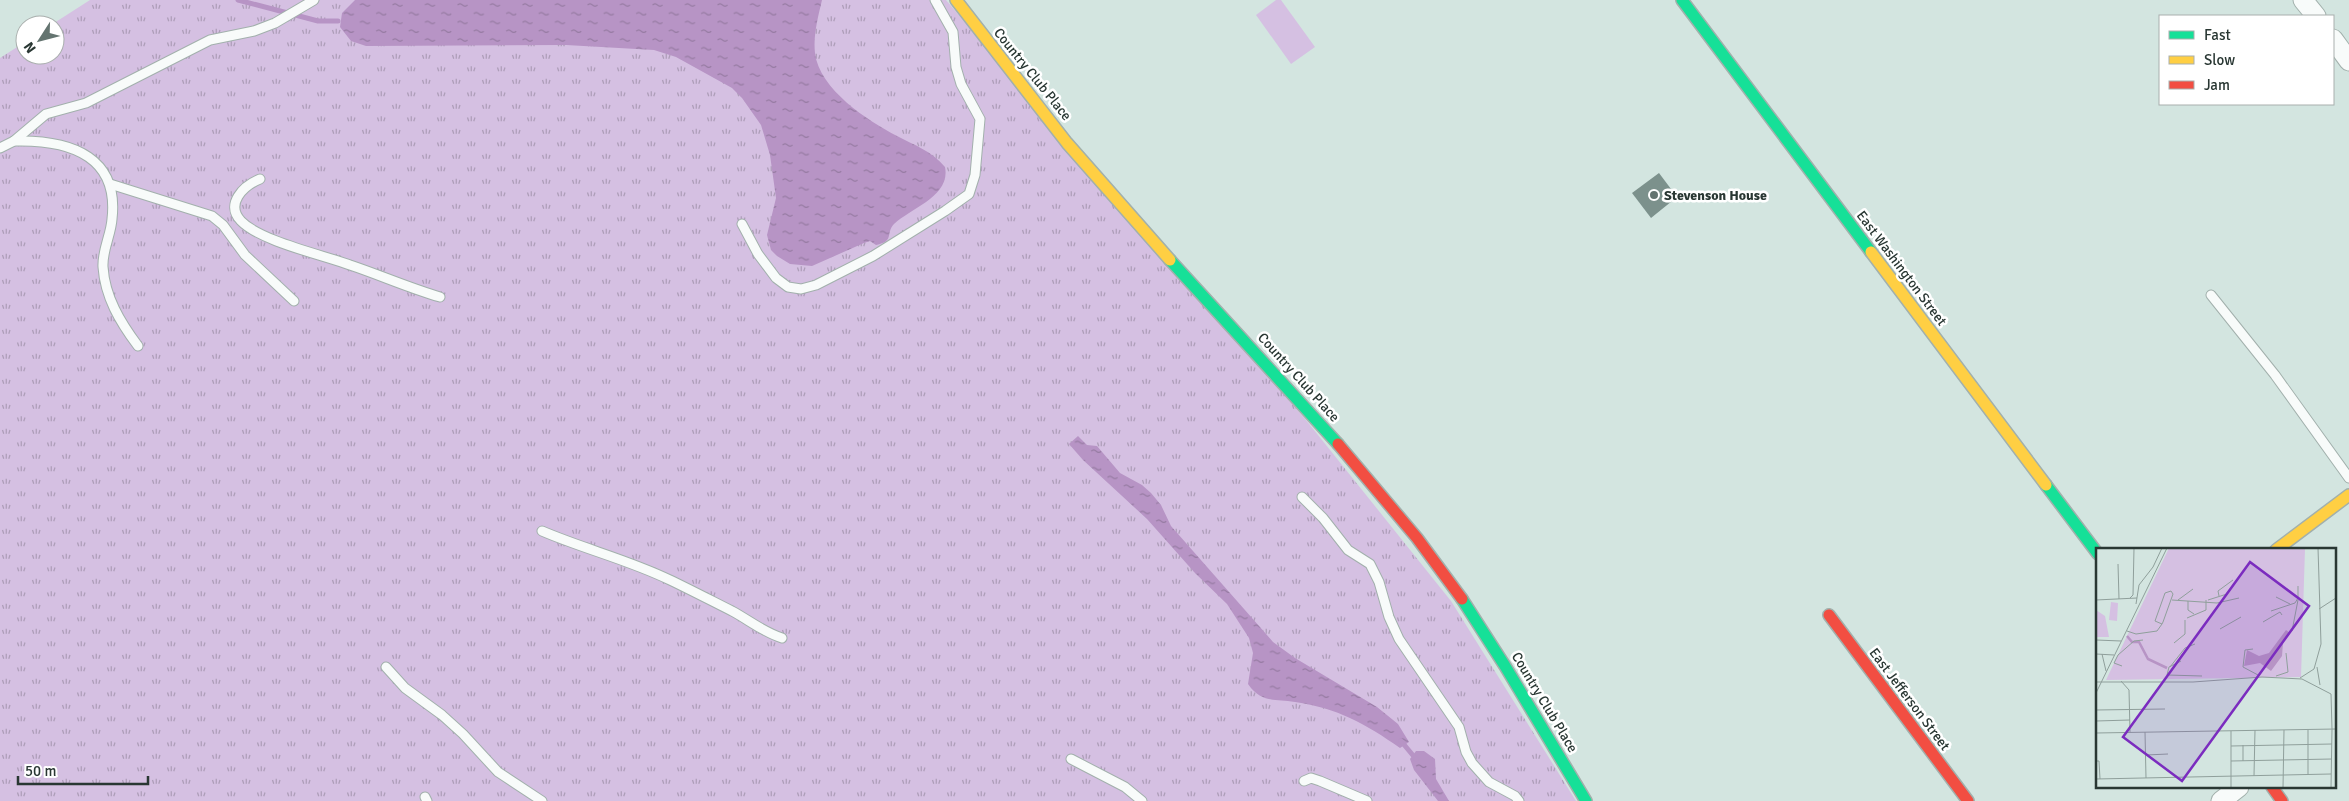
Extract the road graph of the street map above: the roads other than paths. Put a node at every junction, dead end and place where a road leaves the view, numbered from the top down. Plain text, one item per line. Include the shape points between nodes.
1 (314, 0) edge
2 (935, 0) edge
3 (956, 0) edge
4 (1682, 0) edge
5 (2303, 0) edge
6 (2315, 15) edge
7 (2334, 40) edge
8 (2349, 61) edge
9 (14, 141) junction
10 (0, 148) edge
11 (260, 178) dead end
12 (110, 184) junction
13 (742, 224) dead end
14 (2210, 295) dead end
15 (440, 297) dead end
16 (294, 301) dead end
17 (138, 346) dead end
18 (2349, 478) edge
19 (2349, 495) edge
20 (1302, 497) dead end
21 (542, 531) dead end
22 (2279, 548) edge
23 (2096, 551) edge
24 (1829, 615) dead end
25 (782, 638) dead end
26 (386, 667) dead end
27 (1071, 759) dead end
28 (1304, 781) dead end
29 (2238, 788) edge
30 (2273, 788) edge
31 (542, 801) edge
32 (1142, 801) edge
33 (1367, 801) edge
34 (1519, 801) edge
35 (1586, 801) edge
36 (1968, 801) edge
37 (2221, 801) edge
38 (2282, 801) edge

1 - 9 lane via 287,17 254,31 210,40 86,103 46,114
2 - 13 lane via 953,32 961,84 980,119 975,175 969,194 872,256 816,285 801,289 788,287 776,278
3 - 35 street, Country Club Place via 1106,188 1307,407 1418,540 1505,664
4 - 23 street, East Washington Street
5 - 6 street
7 - 8 street
9 - 10 lane
9 - 12 lane via 44,142 75,149 94,161
11 - 15 lane via 244,189 234,204 235,212 243,223 260,234
12 - 16 lane via 212,216 245,255
12 - 17 lane via 113,212 103,258 106,288 118,317
14 - 18 lane via 2275,375
19 - 22 street
20 - 34 lane via 1348,550 1370,564 1399,639 1459,727 1472,763 1489,782
21 - 25 lane via 654,572
24 - 36 street, East Jefferson Street
26 - 31 lane via 405,688 463,734 498,772
27 - 32 lane via 1125,786
28 - 33 lane via 1311,778
29 - 37 street
30 - 38 street

